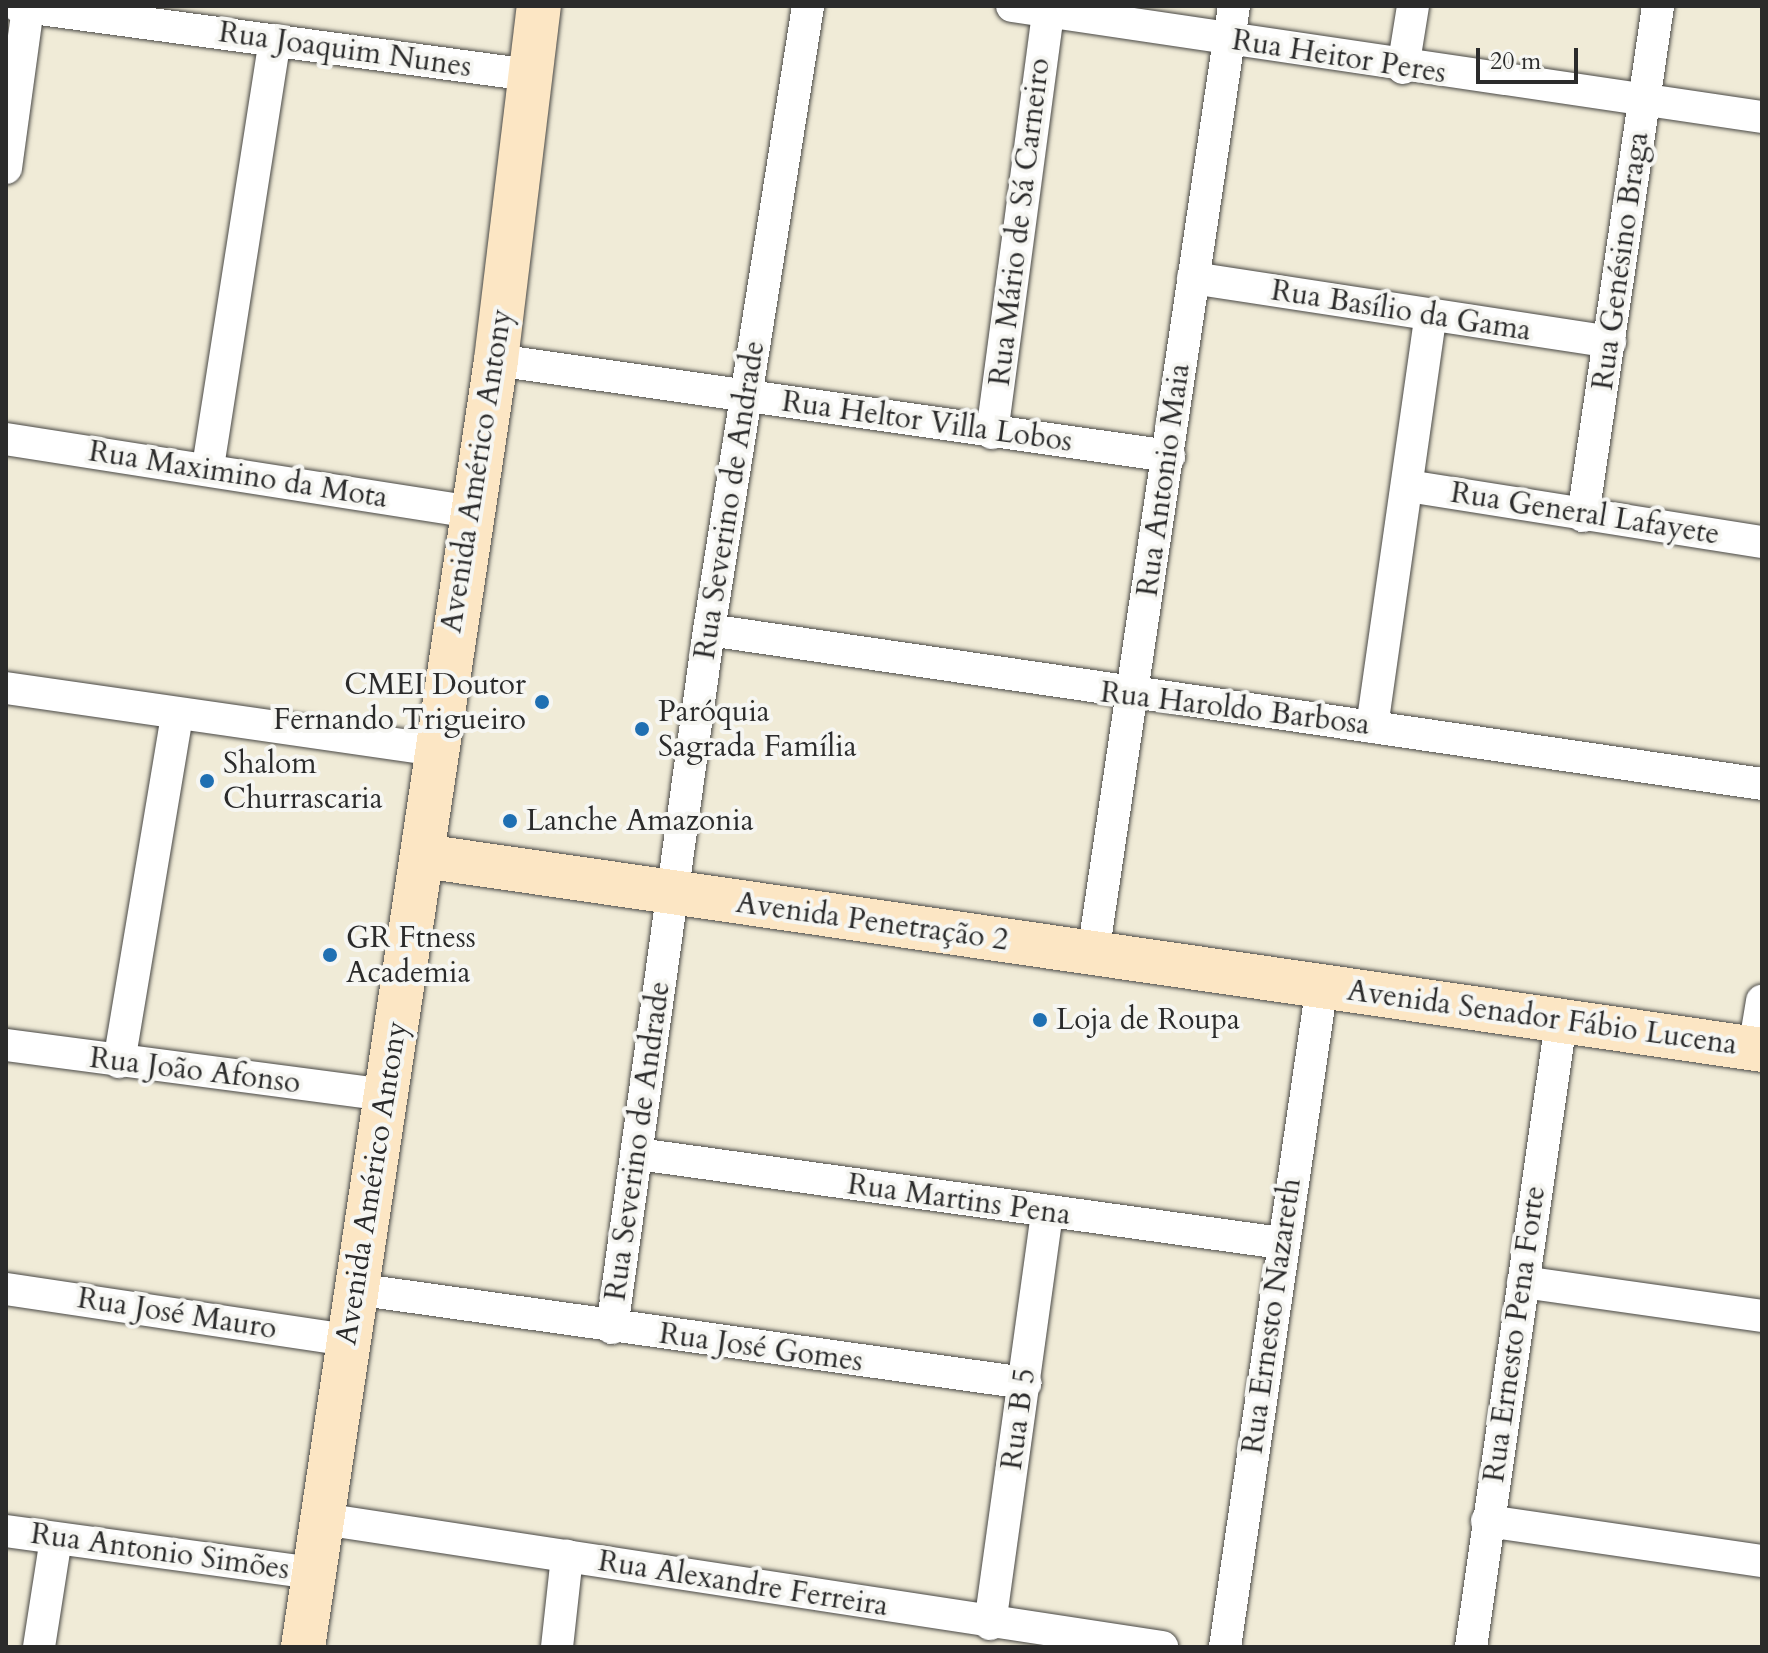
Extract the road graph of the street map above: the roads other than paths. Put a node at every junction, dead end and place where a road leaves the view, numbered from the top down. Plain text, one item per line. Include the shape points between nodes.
1 (539, 6) edge
2 (808, 6) edge
3 (1012, 6) edge
4 (1234, 6) edge
5 (1413, 6) edge
6 (1658, 6) edge
7 (23, 7) edge
8 (1048, 11) junction
9 (275, 40) junction
10 (1230, 40) junction
11 (1403, 68) junction
12 (530, 75) junction
13 (1644, 99) junction
14 (1762, 117) edge
15 (6, 168) edge
16 (1193, 278) junction
17 (1430, 319) junction
18 (1610, 342) junction
19 (496, 360) junction
20 (746, 395) junction
21 (992, 433) junction
22 (6, 439) edge
23 (1169, 456) junction
24 (208, 467) junction
25 (1408, 486) junction
26 (471, 512) junction
27 (1583, 516) junction
28 (1762, 542) edge
29 (709, 630) junction
30 (6, 688) edge
31 (1132, 697) junction
32 (177, 715) junction
33 (1372, 727) junction
34 (436, 750) junction
35 (1762, 784) edge
36 (423, 856) junction
37 (672, 892) junction
38 (1093, 954) junction
39 (1322, 985) junction
40 (1762, 1001) edge
41 (1561, 1022) junction
42 (6, 1045) edge
43 (1758, 1050) edge
44 (119, 1062) junction
45 (385, 1095) junction
46 (638, 1154) junction
47 (1047, 1213) junction
48 (1281, 1243) junction
49 (1523, 1282) junction
50 (6, 1289) edge
51 (355, 1289) junction
52 (1762, 1316) edge
53 (612, 1328) junction
54 (348, 1340) junction
55 (1025, 1383) junction
56 (323, 1519) junction
57 (1487, 1521) junction
58 (6, 1531) edge
59 (56, 1539) junction
60 (567, 1556) junction
61 (1762, 1561) edge
62 (314, 1573) junction
63 (990, 1624) junction
64 (39, 1647) edge
65 (303, 1647) edge
66 (557, 1647) edge
67 (1162, 1647) edge
68 (1225, 1647) edge
69 (1471, 1647) edge

1 - 12 street, Avenida Américo Antony
2 - 20 street, Rua Severino de Andrade
3 - 8 street, Rua Heitor Peres
4 - 10 street, Rua Antonio Maia
5 - 11 street
6 - 13 street, Rua Genésino Braga
7 - 9 street, Rua Joaquim Nunes
7 - 15 street
8 - 10 street, Rua Heitor Peres
8 - 21 street, Rua Mário de Sá Carneiro
9 - 12 street, Rua Joaquim Nunes
9 - 24 street
10 - 11 street, Rua Heitor Peres
10 - 16 street, Rua Antonio Maia
11 - 13 street, Rua Heitor Peres
12 - 19 street, Avenida Américo Antony
13 - 14 street, Rua Heitor Peres
13 - 18 street, Rua Genésino Braga
16 - 17 street, Rua Basílio da Gama
16 - 23 street, Rua Antonio Maia
17 - 18 street, Rua Basílio da Gama
17 - 25 street
18 - 27 street, Rua Genésino Braga
19 - 20 street, Rua Heltor Villa Lobos
19 - 26 street, Avenida Américo Antony
20 - 21 street, Rua Heltor Villa Lobos
20 - 29 street, Rua Severino de Andrade
21 - 23 street, Rua Heltor Villa Lobos
22 - 24 street, Rua Maximino da Mota
23 - 31 street, Rua Antonio Maia
24 - 26 street, Rua Maximino da Mota
25 - 27 street, Rua General Lafayete
25 - 33 street
26 - 34 street, Avenida Américo Antony
27 - 28 street, Rua General Lafayete
29 - 31 street, Rua Haroldo Barbosa
29 - 37 street, Rua Severino de Andrade
30 - 32 street
31 - 33 street, Rua Haroldo Barbosa
31 - 38 street, Rua Antonio Maia
32 - 34 street
32 - 44 street
33 - 35 street, Rua Haroldo Barbosa
34 - 36 street, Avenida Américo Antony
36 - 37 street, Avenida Penetração 2
36 - 45 street, Avenida Américo Antony
37 - 38 street, Avenida Penetração 2
37 - 46 street, Rua Severino de Andrade
38 - 39 street, Avenida Penetração 2
39 - 41 street, Avenida Senador Fábio Lucena
39 - 48 street, Rua Ernesto Nazareth
40 - 43 street
41 - 43 street, Avenida Senador Fábio Lucena
41 - 49 street, Rua Ernesto Pena Forte
42 - 44 street, Rua João Afonso
44 - 45 street, Rua João Afonso
45 - 51 street, Avenida Américo Antony
46 - 47 street, Rua Martins Pena
46 - 53 street, Rua Severino de Andrade
47 - 48 street, Rua Martins Pena
47 - 55 street, Rua B 5
48 - 68 street, Rua Ernesto Nazareth
49 - 52 street
49 - 57 street, Rua Ernesto Pena Forte
50 - 54 street, Rua José Mauro
51 - 53 street, Rua José Gomes
51 - 54 street, Avenida Américo Antony
53 - 55 street, Rua José Gomes
54 - 56 street, Avenida Américo Antony
55 - 63 street, Rua B 5
56 - 60 street, Rua Alexandre Ferreira
56 - 62 street, Avenida Américo Antony
57 - 61 street
57 - 69 street, Rua Ernesto Pena Forte
58 - 59 street, Rua Antonio Simões
59 - 62 street, Rua Antonio Simões
59 - 64 street
60 - 63 street, Rua Alexandre Ferreira
60 - 66 street
62 - 65 street, Avenida Américo Antony
63 - 67 street, Rua Alexandre Ferreira

